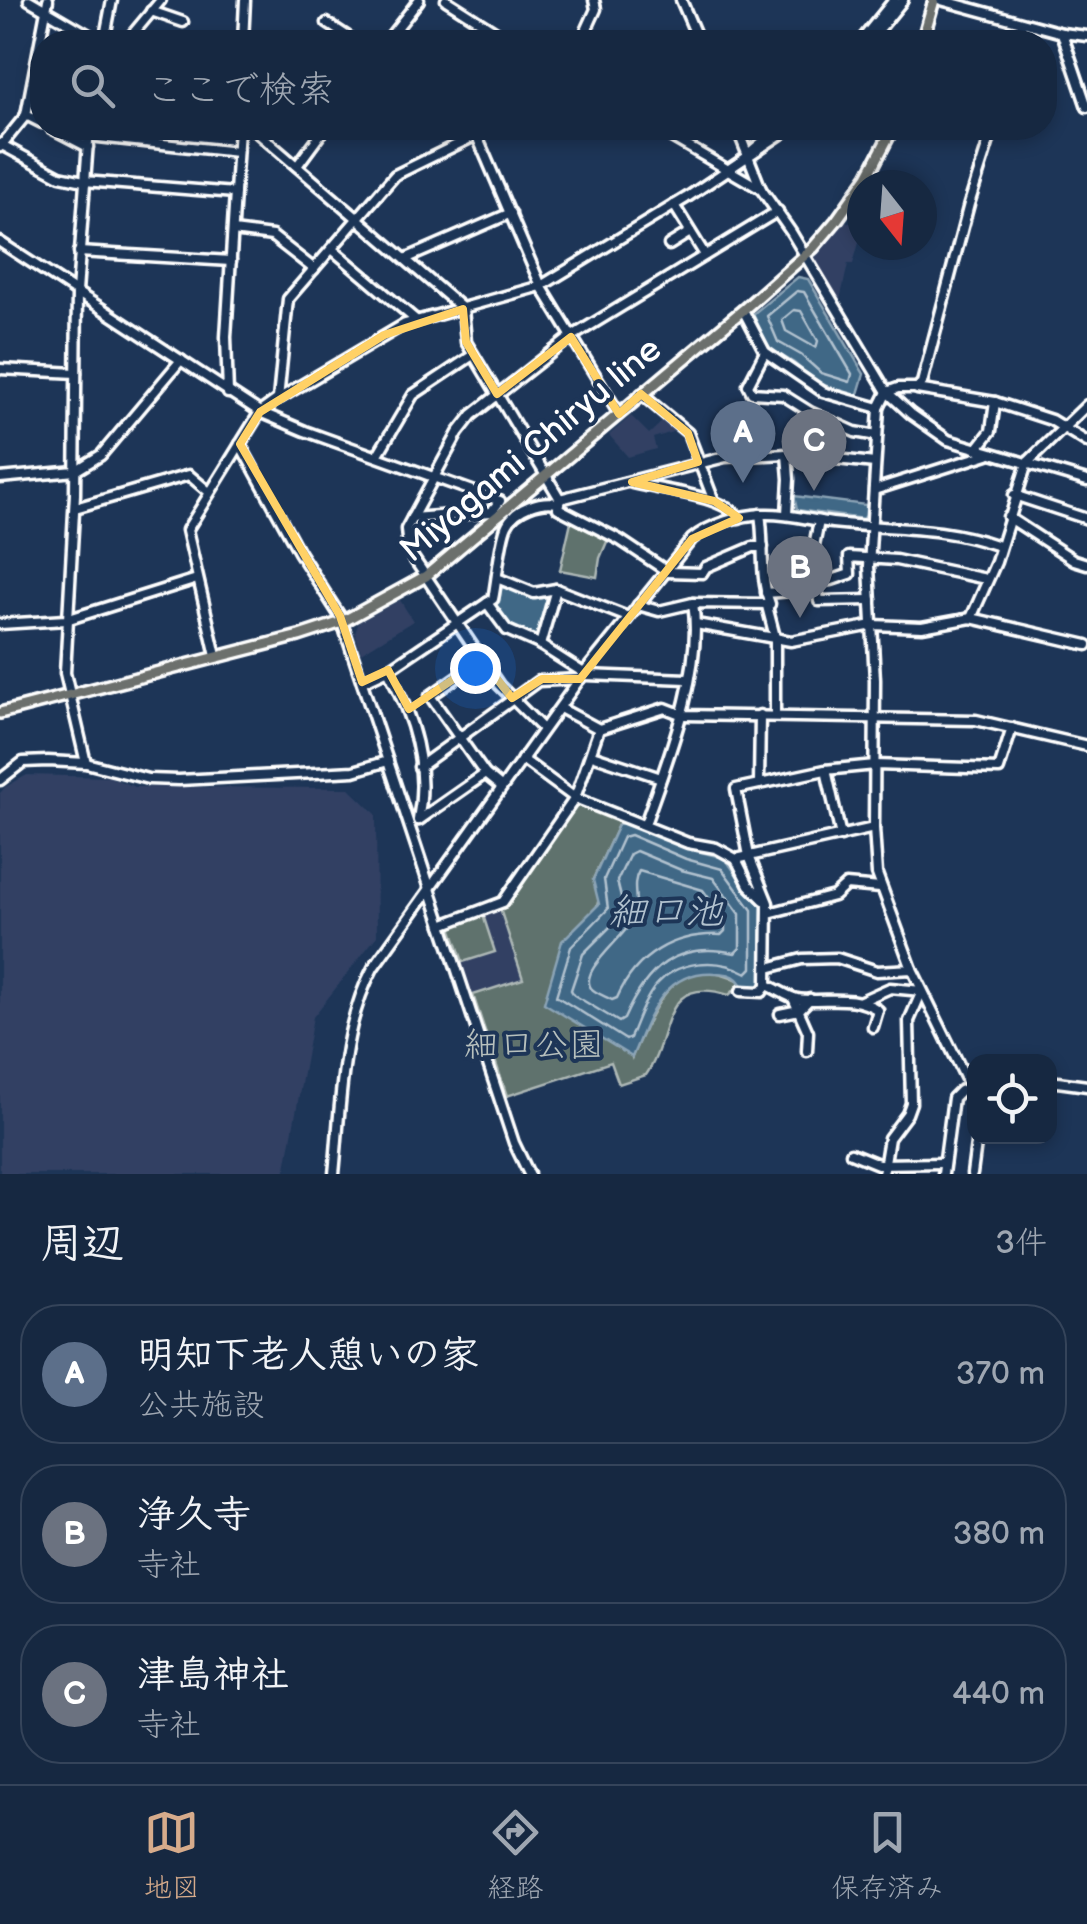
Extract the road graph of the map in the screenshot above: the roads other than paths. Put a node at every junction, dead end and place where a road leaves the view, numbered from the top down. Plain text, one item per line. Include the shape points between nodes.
1 (29, 0) edge
2 (48, 0) edge
3 (112, 0) edge
4 (160, 0) edge
5 (245, 0) edge
6 (418, 0) edge
7 (446, 0) edge
8 (594, 0) edge
9 (681, 0) edge
10 (894, 0) edge
11 (902, 0) edge
12 (938, 0) edge
13 (44, 11) junction
14 (150, 11) junction
15 (183, 22) dead end
16 (327, 23) dead end
17 (1022, 23) junction
18 (42, 30) edge
19 (80, 30) edge
20 (106, 30) edge
21 (135, 30) edge
22 (244, 30) edge
23 (338, 30) edge
24 (395, 30) edge
25 (493, 30) edge
26 (586, 30) edge
27 (695, 30) edge
28 (870, 30) edge
29 (878, 30) edge
30 (927, 30) edge
31 (1020, 30) edge
32 (1050, 30) edge
33 (1057, 32) edge
34 (1062, 33) junction
35 (1087, 36) edge
36 (30, 99) edge
37 (1087, 108) edge
38 (26, 115) junction
39 (30, 117) edge
40 (89, 140) edge
41 (118, 140) edge
42 (238, 140) edge
43 (266, 140) edge
44 (316, 140) edge
45 (457, 140) edge
46 (477, 140) edge
47 (678, 140) edge
48 (743, 140) edge
49 (766, 140) edge
50 (773, 140) edge
51 (887, 140) edge
52 (990, 140) edge
53 (0, 146) edge
54 (236, 152) junction
55 (749, 154) junction
56 (297, 166) junction
57 (729, 168) junction
58 (84, 181) junction
59 (761, 189) junction
60 (234, 193) junction
61 (674, 205) junction
62 (778, 211) junction
63 (511, 213) junction
64 (358, 219) junction
65 (234, 231) junction
66 (690, 232) junction
67 (0, 242) edge
68 (669, 245) dead end
69 (332, 249) junction
70 (79, 252) junction
71 (705, 255) junction
72 (804, 256) junction
73 (405, 259) junction
74 (231, 261) junction
75 (314, 269) junction
76 (541, 286) junction
77 (77, 292) junction
78 (463, 308) junction
79 (743, 310) junction
80 (418, 321) junction
81 (571, 337) junction
82 (766, 352) junction
83 (473, 355) junction
84 (180, 360) junction
85 (0, 369) edge
86 (76, 373) junction
87 (917, 388) junction
88 (887, 392) junction
89 (228, 393) junction
90 (498, 394) junction
91 (642, 394) junction
92 (278, 399) junction
93 (995, 402) junction
94 (1087, 405) edge
95 (879, 408) junction
96 (260, 412) junction
97 (618, 414) junction
98 (1065, 426) junction
99 (877, 436) junction
100 (1087, 442) edge
101 (240, 444) junction
102 (978, 449) junction
103 (990, 453) junction
104 (787, 454) junction
105 (377, 456) junction
106 (698, 462) junction
107 (875, 463) junction
108 (1027, 463) junction
109 (75, 471) junction
110 (547, 475) junction
111 (433, 477) junction
112 (0, 478) edge
113 (1087, 481) edge
114 (630, 483) junction
115 (874, 490) junction
116 (209, 492) junction
117 (1014, 495) junction
118 (558, 501) junction
119 (714, 501) junction
120 (74, 508) junction
121 (760, 514) junction
122 (787, 514) junction
123 (1008, 516) junction
124 (412, 518) junction
125 (739, 518) junction
126 (1087, 519) edge
127 (818, 521) junction
128 (871, 526) junction
129 (999, 546) junction
130 (762, 547) junction
131 (870, 558) junction
132 (1087, 564) edge
133 (668, 572) junction
134 (426, 576) junction
135 (497, 578) junction
136 (986, 579) junction
137 (197, 580) junction
138 (817, 585) junction
139 (556, 589) junction
140 (766, 593) junction
141 (871, 600) junction
142 (487, 603) junction
143 (693, 603) junction
144 (638, 606) junction
145 (767, 606) junction
146 (628, 616) junction
147 (971, 618) junction
148 (66, 620) junction
149 (342, 622) junction
150 (0, 624) edge
151 (460, 624) junction
152 (696, 624) junction
153 (873, 625) junction
154 (774, 637) junction
155 (1087, 645) edge
156 (540, 646) junction
157 (216, 656) junction
158 (482, 660) junction
159 (388, 670) junction
160 (582, 676) junction
161 (688, 679) junction
162 (362, 682) junction
163 (70, 695) junction
164 (430, 696) junction
165 (512, 698) junction
166 (409, 708) junction
167 (560, 708) junction
168 (0, 712) edge
169 (683, 715) junction
170 (760, 715) junction
171 (775, 715) junction
172 (875, 716) junction
173 (1012, 728) junction
174 (543, 730) junction
175 (599, 730) junction
176 (459, 738) junction
177 (1087, 746) edge
178 (592, 755) junction
179 (522, 759) junction
180 (388, 762) junction
181 (86, 763) junction
182 (875, 765) junction
183 (419, 767) junction
184 (826, 770) junction
185 (485, 774) junction
186 (661, 778) junction
187 (0, 780) edge
188 (759, 784) junction
189 (501, 787) junction
190 (575, 798) junction
191 (413, 822) junction
192 (645, 824) junction
193 (874, 828) junction
194 (841, 836) junction
195 (749, 856) junction
196 (736, 859) junction
197 (430, 888) junction
198 (880, 888) junction
199 (768, 908) junction
200 (442, 925) junction
201 (768, 968) junction
202 (912, 969) junction
203 (767, 985) junction
204 (742, 991) dead end
205 (922, 991) junction
206 (793, 998) junction
207 (810, 998) junction
208 (850, 1000) junction
209 (861, 1001) junction
210 (799, 1010) junction
211 (848, 1012) dead end
212 (780, 1014) dead end
213 (873, 1027) dead end
214 (807, 1051) dead end
215 (967, 1077) edge
216 (1057, 1082) edge
217 (1087, 1086) edge
218 (967, 1090) edge
219 (976, 1144) edge
220 (851, 1153) dead end
221 (944, 1163) junction
222 (884, 1169) edge
223 (334, 1174) edge
224 (529, 1174) edge
225 (943, 1174) edge
226 (972, 1174) edge

1 - 13 street
2 - 13 street
3 - 20 street
4 - 14 street
5 - 22 street
6 - 24 street
7 - 25 street
8 - 26 street
9 - 27 street
10 - 28 street
11 - 29 street
12 - 17 street
12 - 30 main road
13 - 18 street
13 - 19 street
14 - 15 street
14 - 21 street
16 - 23 street
17 - 31 street
17 - 32 street
33 - 34 street
34 - 35 street
34 - 37 street
36 - 38 street
38 - 39 street
38 - 53 street
40 - 58 street
41 - 54 street
42 - 54 street
43 - 56 street
44 - 56 street
45 - 64 street via 395,175
46 - 63 street
47 - 57 street
48 - 55 street
49 - 55 street
50 - 55 street
51 - 72 main road, Miyagami Chiryu line via 836,221
52 - 87 street
53 - 58 street
54 - 60 street
55 - 57 street
55 - 59 street
56 - 64 street
57 - 59 street
57 - 61 street
58 - 60 street
58 - 70 street
59 - 62 street
60 - 65 street
61 - 66 street
61 - 76 street
62 - 71 street
62 - 72 street
63 - 73 street
63 - 76 street
64 - 69 street
64 - 73 street
65 - 74 street
65 - 75 street via 272,236
66 - 68 street
66 - 71 street
67 - 77 street
69 - 75 street
69 - 80 street
70 - 74 street
70 - 77 street
71 - 81 street
72 - 79 main road, Miyagami Chiryu line
72 - 88 street
73 - 78 street
74 - 89 street
75 - 92 street via 288,299
76 - 78 street
76 - 81 street
77 - 84 street
77 - 86 street
78 - 80 street
78 - 83 street
79 - 82 street
79 - 91 main road, Miyagami Chiryu line
80 - 92 street via 384,334
81 - 90 street
81 - 97 street
82 - 95 street via 823,392
82 - 99 street via 748,385 752,393 783,395 855,432
83 - 90 street
83 - 105 street via 413,396
84 - 89 street
84 - 109 street via 108,448
85 - 86 street
86 - 109 street
87 - 88 street
87 - 93 street
88 - 95 street
88 - 102 street via 924,425
89 - 96 street
90 - 110 street
90 - 111 street via 472,415
91 - 97 main road, Miyagami Chiryu line
91 - 106 street via 688,433
92 - 96 street
93 - 98 street
93 - 102 street via 991,431
94 - 98 street
95 - 99 street
96 - 101 street
96 - 105 street
97 - 110 main road, Miyagami Chiryu line
98 - 100 street
98 - 108 street
99 - 107 street
101 - 116 street
101 - 149 street
102 - 103 street
103 - 108 street
103 - 115 street
104 - 106 street
104 - 107 street
104 - 122 street
105 - 111 street
106 - 114 street
106 - 119 street
107 - 115 street
108 - 113 street
108 - 117 street
109 - 112 street
109 - 120 street
110 - 118 street
110 - 134 main road, Miyagami Chiryu line
111 - 124 street
111 - 124 street via 500,501 491,512
114 - 118 street
114 - 119 street
115 - 128 street
116 - 120 street via 190,475
116 - 137 street via 187,530
117 - 123 street
117 - 126 street
118 - 133 street via 558,508
118 - 135 street via 526,508 507,524
119 - 125 street
120 - 148 street
121 - 122 street
121 - 125 street
121 - 130 street
122 - 127 street
123 - 129 street
123 - 132 street
124 - 134 street via 405,541
125 - 133 street via 698,534
127 - 128 street
127 - 138 street
128 - 129 street via 961,533
128 - 131 street
129 - 136 street
130 - 133 street via 702,573
130 - 140 street
131 - 136 street
131 - 138 street via 849,557 850,574
131 - 141 street
133 - 144 street
134 - 149 main road, Miyagami Chiryu line
134 - 151 street
135 - 139 street via 534,593
135 - 142 street
136 - 147 street
137 - 148 street
137 - 157 street
138 - 140 street
138 - 141 street via 819,601
139 - 146 street
139 - 156 street
140 - 145 street
141 - 153 street
142 - 151 street
142 - 156 street via 506,630
143 - 144 street via 659,610
143 - 145 street
143 - 152 street
144 - 146 street
145 - 154 street
146 - 160 street
147 - 153 street via 922,627
147 - 155 street
148 - 150 street
148 - 163 street
149 - 157 main road, Miyagami Chiryu line
149 - 162 street
151 - 158 street
151 - 159 street
152 - 154 street
152 - 161 street
153 - 154 street via 791,641
153 - 172 street
154 - 171 street
156 - 160 street
157 - 163 main road, Miyagami Chiryu line
158 - 164 street
158 - 165 street
159 - 162 street
159 - 166 street
160 - 161 street
160 - 165 street via 543,679
160 - 167 street
161 - 169 street
162 - 180 street
163 - 168 main road, Miyagami Chiryu line
163 - 181 street
164 - 166 street
164 - 176 street
165 - 174 street
165 - 176 street
166 - 183 street
167 - 174 street
167 - 175 street
169 - 170 street
169 - 175 street via 665,708
169 - 186 street
170 - 171 street
170 - 188 street
171 - 172 street
172 - 173 street
172 - 182 street
173 - 177 street
173 - 182 street via 999,769
174 - 179 street
175 - 178 street
176 - 183 street
176 - 185 street
178 - 186 street
178 - 190 street
179 - 189 street
179 - 190 street
180 - 181 street via 354,771 179,780
180 - 191 street
181 - 187 street via 24,762
182 - 184 street
182 - 193 street
183 - 191 street via 424,792
184 - 188 street
184 - 194 street
185 - 189 street
185 - 191 street
186 - 192 street
188 - 195 street via 736,789
189 - 197 street
190 - 192 street
190 - 200 street via 502,902
191 - 197 street
192 - 196 street
193 - 194 street
193 - 198 street
194 - 195 street
195 - 196 street
195 - 199 street
196 - 199 street
197 - 200 street
197 - 223 street via 374,968 355,1009
198 - 199 street via 846,886 834,896
198 - 202 street
199 - 201 street
200 - 224 street
201 - 202 street via 837,958 876,970
201 - 203 street
202 - 205 street
203 - 204 street via 762,992
203 - 206 street
205 - 209 street via 890,988
205 - 215 street
205 - 222 street via 909,1021 911,1103 889,1138
206 - 207 street
206 - 210 street
207 - 208 street
207 - 210 street
208 - 209 street
208 - 211 street
209 - 213 street via 882,1012
210 - 212 street
210 - 214 street
216 - 217 street
218 - 221 street via 953,1098
219 - 226 street
220 - 222 street
221 - 222 street
221 - 225 street

